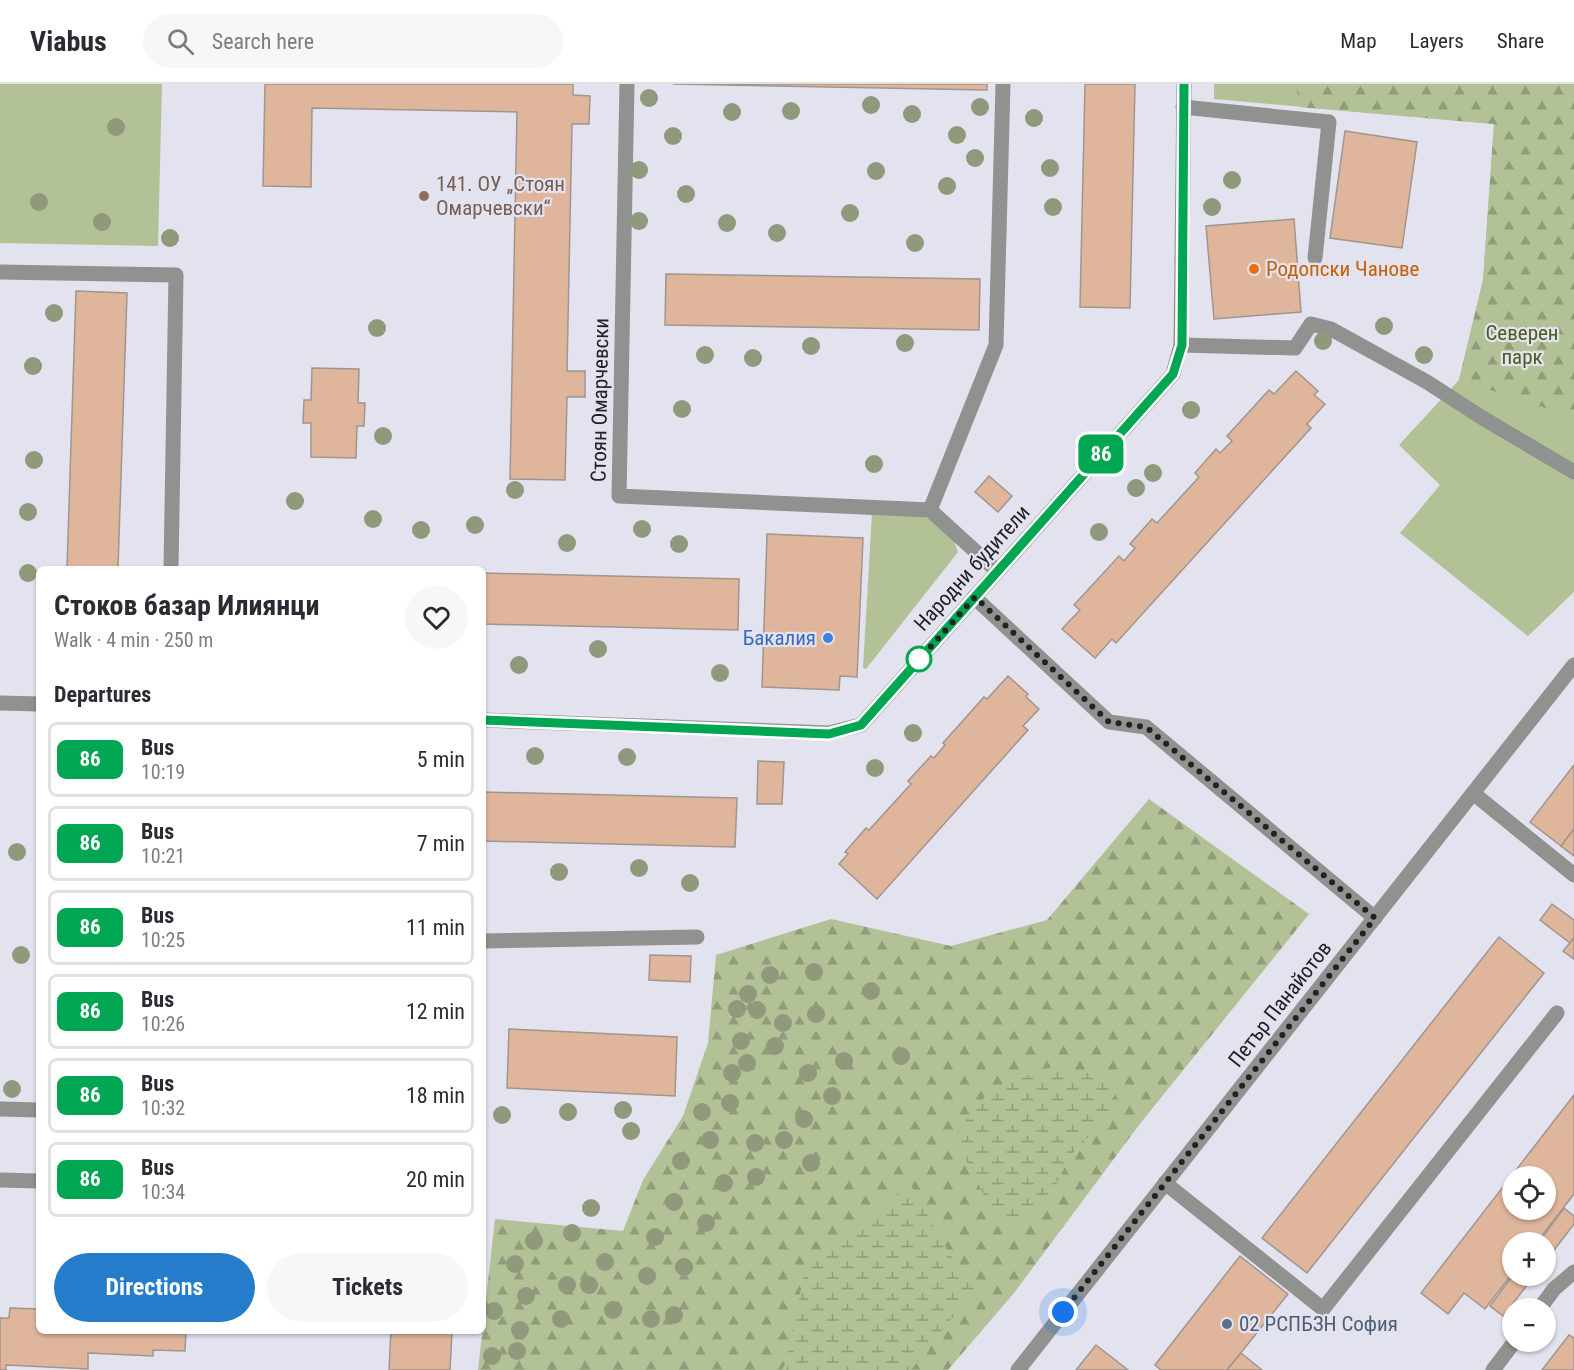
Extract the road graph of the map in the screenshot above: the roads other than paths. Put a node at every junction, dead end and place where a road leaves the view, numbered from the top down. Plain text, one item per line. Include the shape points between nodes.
1 (627, 84) edge
2 (1003, 84) edge
3 (1184, 84) edge
4 (1183, 107) junction
5 (1315, 258) dead end
6 (0, 272) edge
7 (1182, 345) junction
8 (1574, 472) edge
9 (930, 510) junction
10 (171, 566) edge
11 (997, 571) junction
12 (975, 597) junction
13 (1574, 665) edge
14 (0, 703) edge
15 (36, 704) edge
16 (486, 720) edge
17 (1473, 793) junction
18 (1574, 874) edge
19 (1375, 918) junction
20 (697, 937) dead end
21 (486, 941) edge
22 (1557, 1013) dead end
23 (0, 1109) edge
24 (36, 1110) edge
25 (0, 1180) edge
26 (36, 1180) edge
27 (1165, 1183) junction
28 (1574, 1272) edge
29 (1547, 1298) edge
30 (1507, 1352) edge
31 (1018, 1370) edge
32 (1493, 1370) edge

1 - 9 street, Стоян Омарчевски via 619,496
2 - 9 street via 996,345
3 - 4 street, Народни будители
4 - 5 street via 1329,122
4 - 7 street, Народни будители
6 - 10 street via 176,275
7 - 8 street via 1295,348 1311,324 1331,329 1427,382
7 - 11 street, Народни будители via 1173,374
9 - 11 street
11 - 12 street, Народни будители
12 - 16 street, Народни будители via 861,725 829,734
12 - 19 street via 1109,722 1146,727
13 - 17 street, Петър Панайотов
14 - 15 street
17 - 18 street
17 - 19 street, Петър Панайотов
19 - 27 street, Петър Панайотов
20 - 21 street
22 - 27 street via 1323,1309
23 - 24 street
25 - 26 street
27 - 31 street, Петър Панайотов
28 - 29 street
30 - 32 street

